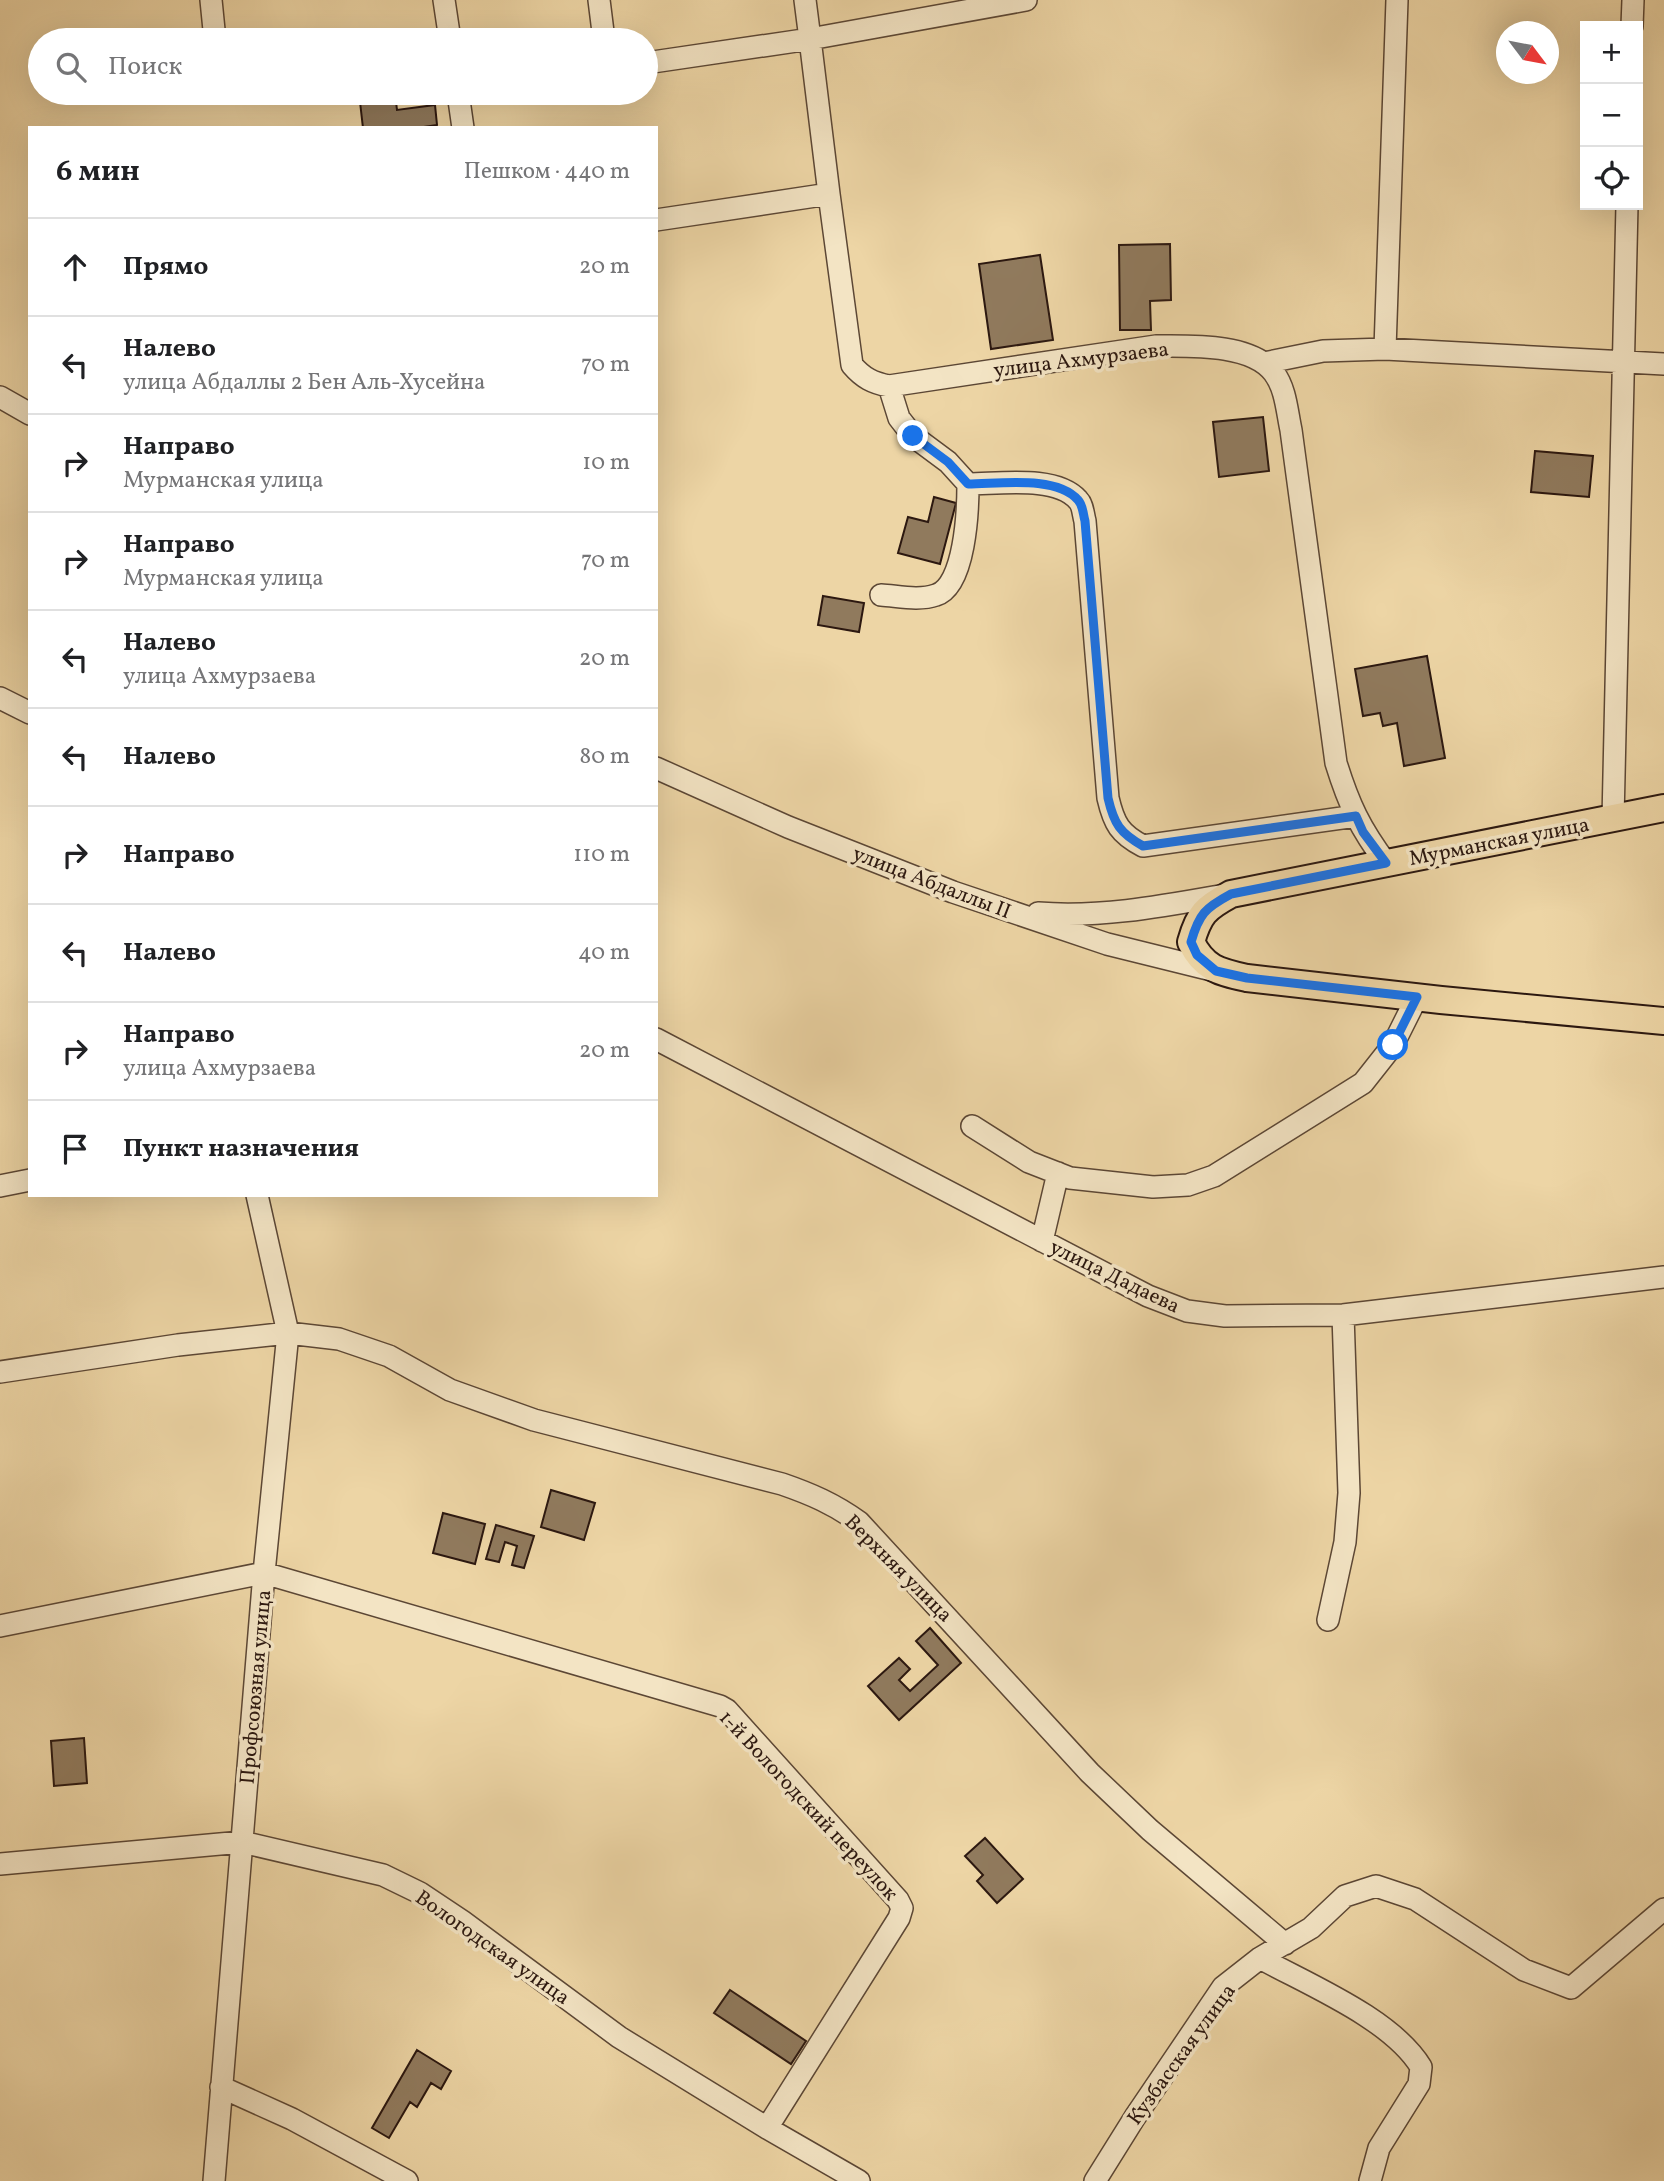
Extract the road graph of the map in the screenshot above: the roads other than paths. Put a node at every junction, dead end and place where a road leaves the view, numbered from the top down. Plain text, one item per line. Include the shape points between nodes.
1 (211, 0) edge
2 (444, 0) edge
3 (599, 0) edge
4 (805, 0) edge
5 (1026, 0) edge
6 (1397, 0) edge
7 (1633, 0) edge
8 (1632, 21) edge
9 (214, 28) edge
10 (448, 28) edge
11 (602, 28) edge
12 (810, 39) junction
13 (658, 61) edge
14 (460, 105) edge
15 (463, 126) edge
16 (830, 194) junction
17 (1627, 210) edge
18 (658, 220) edge
19 (1385, 349) junction
20 (1622, 362) junction
21 (1264, 363) junction
22 (1664, 364) edge
23 (890, 386) junction
24 (0, 397) edge
25 (28, 413) edge
26 (968, 484) junction
27 (881, 595) dead end
28 (0, 698) edge
29 (28, 712) edge
30 (658, 769) edge
31 (1664, 808) edge
32 (1356, 816) junction
33 (1613, 819) junction
34 (1386, 863) junction
35 (1231, 894) junction
36 (1004, 910) junction
37 (1216, 971) junction
38 (1417, 997) junction
39 (1664, 1021) edge
40 (658, 1040) edge
41 (972, 1126) dead end
42 (1058, 1173) junction
43 (28, 1180) edge
44 (0, 1185) edge
45 (257, 1197) edge
46 (1042, 1241) junction
47 (1664, 1277) edge
48 (1343, 1315) junction
49 (288, 1333) junction
50 (0, 1372) edge
51 (264, 1573) junction
52 (1328, 1620) dead end
53 (0, 1626) edge
54 (242, 1842) junction
55 (0, 1864) edge
56 (1664, 1909) edge
57 (1285, 1944) junction
58 (1259, 1958) junction
59 (221, 2087) junction
60 (767, 2128) junction
61 (214, 2181) edge
62 (407, 2181) edge
63 (859, 2181) edge
64 (1095, 2181) edge
65 (1370, 2181) edge

1 - 9 street
2 - 10 street
3 - 11 street
4 - 12 street
5 - 12 street
6 - 19 street
7 - 8 street
12 - 13 street
12 - 16 street
14 - 15 street
16 - 18 street
16 - 23 street via 852,365 868,380
17 - 20 street
19 - 20 street
19 - 21 street via 1323,351
20 - 22 street
20 - 33 street
21 - 23 street, улица Ахмурзаева via 1245,354 1200,346 1156,346
21 - 32 street via 1282,389 1291,430 1336,763
23 - 26 street via 899,418 913,436
24 - 25 street
26 - 27 street via 968,513 955,577 939,595
26 - 32 street via 1042,484 1064,488 1080,502 1108,798 1112,817 1125,836 1143,846
28 - 29 street
30 - 36 street, улица Абдаллы II via 788,827
31 - 33 main road, Мурманская улица
32 - 34 street
33 - 34 main road, Мурманская улица
34 - 35 main road, Мурманская улица
35 - 36 street via 1072,916
35 - 37 main road, Мурманская улица via 1208,906 1191,942 1197,955
36 - 37 street, улица Абдаллы II via 1107,944
37 - 38 main road
38 - 39 main road
38 - 42 street via 1393,1045 1363,1083 1214,1175 1188,1185 1153,1187
40 - 46 street, улица Дадаева
41 - 42 street via 1029,1162
42 - 46 street
43 - 44 street
45 - 49 street, Профсоюзная улица
46 - 48 street, улица Дадаева via 1186,1311 1225,1316
47 - 48 street, улица Дадаева
48 - 52 street via 1349,1493 1345,1542
49 - 50 street, Верхняя улица
49 - 51 street, Профсоюзная улица
49 - 57 street, Верхняя улица via 339,1339 389,1356 450,1390 534,1420 782,1484 835,1505 881,1544 1090,1773
51 - 53 street
51 - 54 street, Профсоюзная улица
51 - 60 street, 1-й Вологодский переулок via 727,1710 902,1908 900,1918
54 - 55 street, Вологодская улица
54 - 59 street, Профсоюзная улица
54 - 60 street, Вологодская улица via 383,1875 420,1893 619,2037
56 - 57 street, Кузбасская улица via 1571,1988 1524,1970 1415,1899 1376,1886 1345,1896
57 - 58 street, Кузбасская улица
58 - 64 street, Кузбасская улица via 1223,1987
58 - 65 street via 1393,2034 1421,2067 1419,2084 1379,2148
59 - 61 street, Профсоюзная улица
59 - 62 street
60 - 63 street, Вологодская улица

